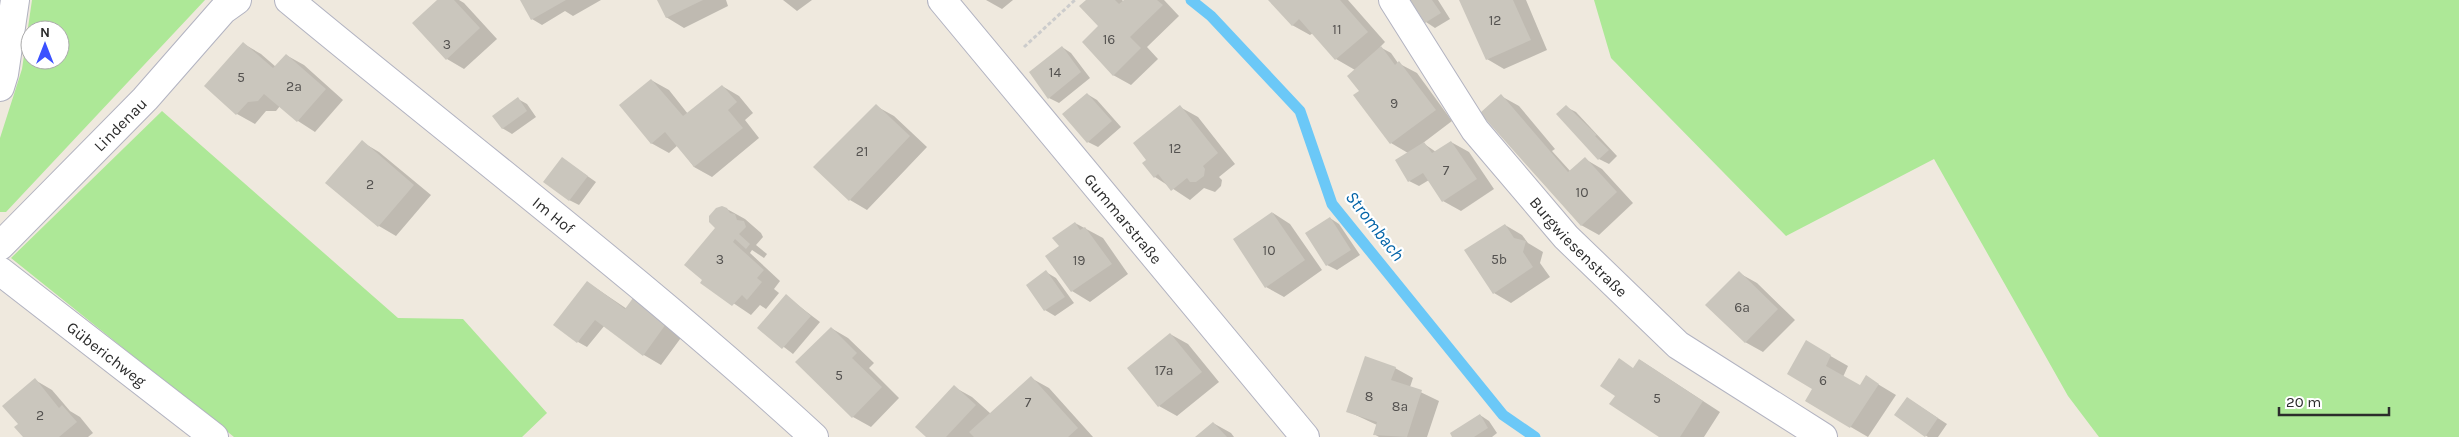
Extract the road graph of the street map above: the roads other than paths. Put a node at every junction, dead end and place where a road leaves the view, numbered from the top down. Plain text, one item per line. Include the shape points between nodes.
1 (15, 0) edge
2 (237, 0) edge
3 (288, 0) edge
4 (942, 0) edge
5 (1393, 0) edge
6 (0, 87) edge
7 (0, 246) edge
8 (0, 271) edge
9 (214, 437) edge
10 (814, 437) edge
11 (1304, 437) edge
12 (1823, 437) edge

1 - 6 street
2 - 7 street, Lindenau via 223,10 145,99
3 - 10 street, Im Hof via 576,232 753,381
4 - 11 street, Gummarstraße
5 - 12 street, Burgwiesenstraße via 1475,130 1566,237 1678,345
8 - 9 street, Güberichweg

